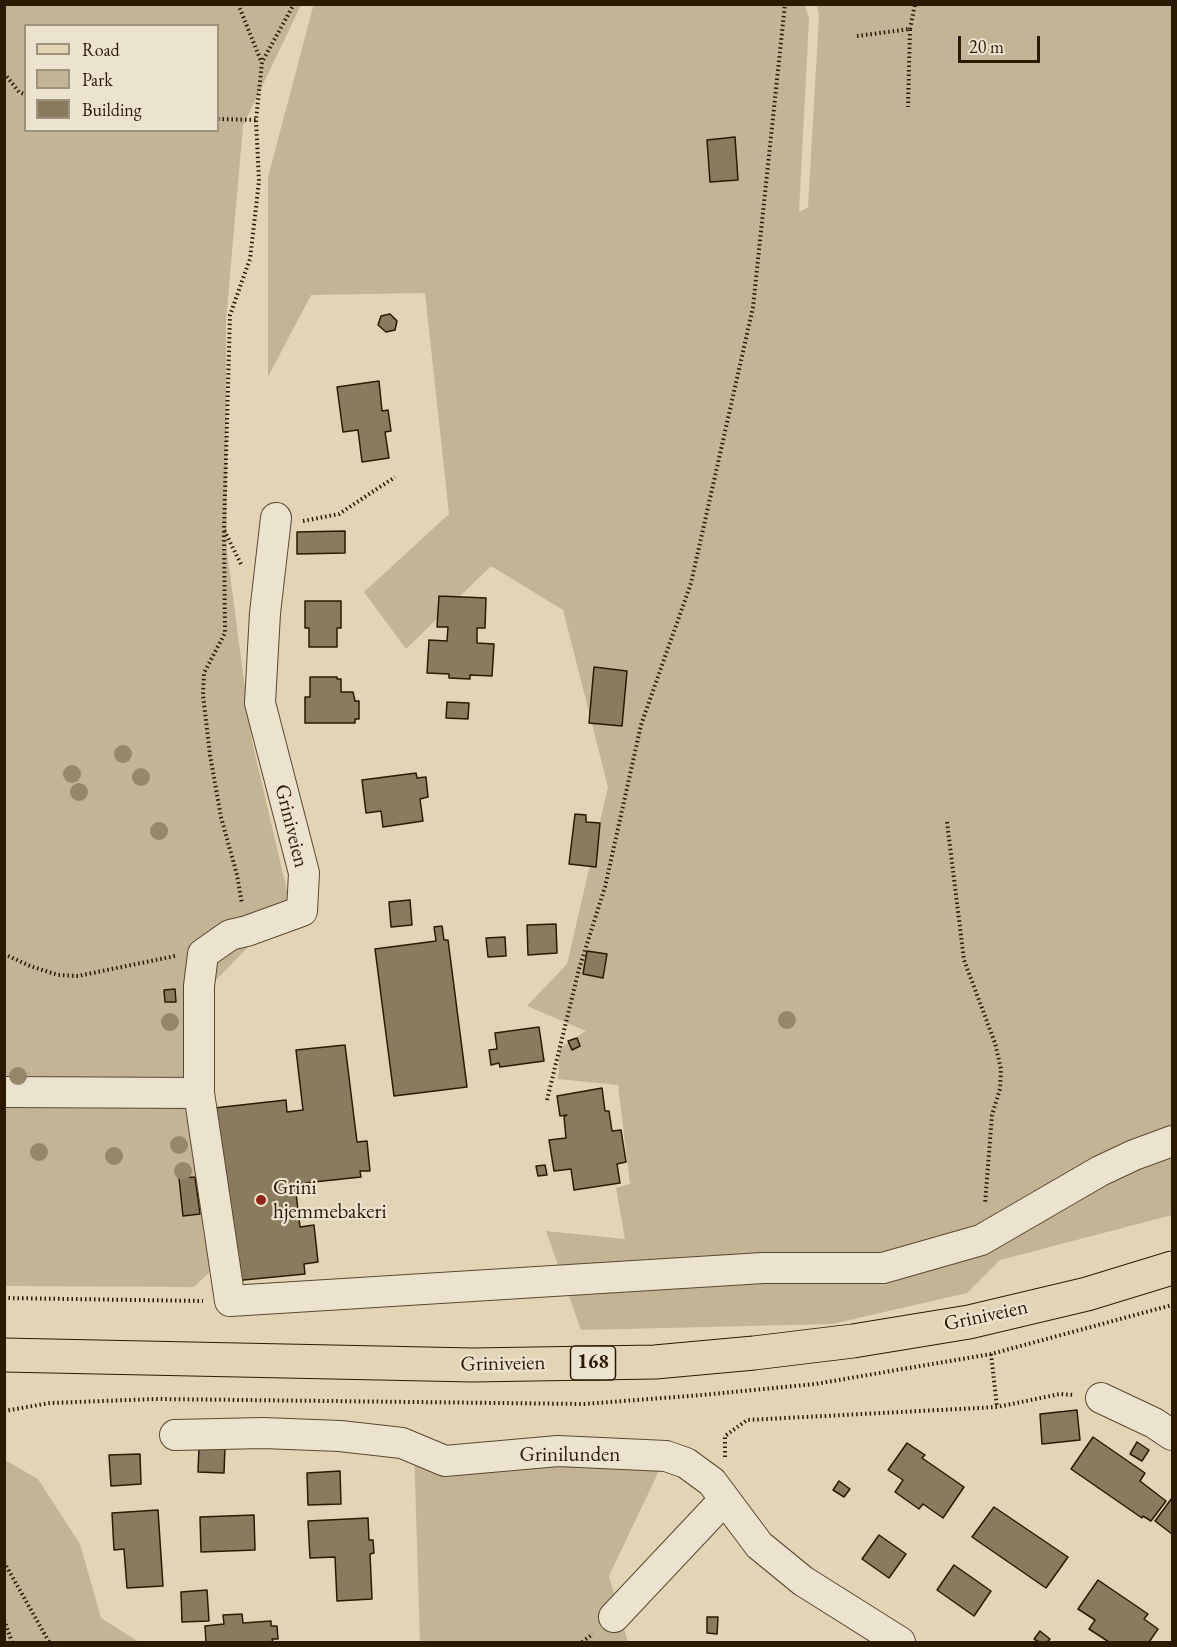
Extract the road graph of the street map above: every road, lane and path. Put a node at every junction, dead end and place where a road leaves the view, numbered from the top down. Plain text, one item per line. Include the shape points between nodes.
1 (238, 4) edge
2 (294, 4) edge
3 (785, 4) edge
4 (915, 4) edge
5 (910, 29) junction
6 (857, 36) dead end
7 (262, 62) junction
8 (4, 73) edge
9 (24, 94) edge
10 (908, 107) dead end
11 (219, 119) edge
12 (256, 120) junction
13 (395, 477) dead end
14 (276, 518) joint
15 (224, 530) junction
16 (245, 571) dead end
17 (947, 822) dead end
18 (247, 931) junction
19 (4, 954) edge
20 (203, 954) junction
21 (4, 1092) edge
22 (199, 1093) junction
23 (547, 1100) dead end
24 (1173, 1141) edge
25 (981, 1240) junction
26 (1173, 1268) edge
27 (4, 1298) edge
28 (230, 1301) junction
29 (991, 1354) dead end
30 (4, 1355) edge
31 (1101, 1398) joint
32 (156, 1399) dead end
33 (997, 1407) junction
34 (4, 1411) edge
35 (175, 1435) dead end
36 (1173, 1435) edge
37 (724, 1500) junction
38 (4, 1562) edge
39 (614, 1617) dead end
40 (4, 1620) edge
41 (12, 1642) edge
42 (49, 1642) edge
43 (900, 1642) edge

1 - 7 path
2 - 7 path
3 - 23 path via 753,307 691,583 641,726 605,888 579,969
4 - 5 path
5 - 6 path
5 - 10 path
7 - 12 path
8 - 9 path
11 - 12 path
12 - 15 path via 259,181 250,259 230,315
13 - 14 path via 339,514 292,523
14 - 18 street, Griniveien via 260,703 304,873 302,911
15 - 16 path
15 - 18 path via 225,633 204,673 203,695 221,817
17 - 25 path via 964,960 1001,1069 992,1115
18 - 20 street, Griniveien via 230,935
19 - 20 path via 58,975 78,976 179,955
20 - 22 street via 199,986
21 - 22 street
22 - 28 street
24 - 25 street via 1100,1171
25 - 28 street via 882,1268 763,1268
26 - 30 main road, Griniveien / 168 via 1087,1294 969,1322 831,1344 655,1362 473,1365
27 - 28 path
29 - 33 path
31 - 33 path via 1060,1394
31 - 36 street
32 - 34 path via 50,1403
33 - 37 path via 747,1420 725,1436
35 - 37 street, Grinilunden via 340,1436 402,1443 445,1461 558,1451 666,1456 686,1463 712,1482
37 - 39 street
37 - 43 street, Grinilunden via 759,1545 803,1581
38 - 42 path
40 - 41 path

